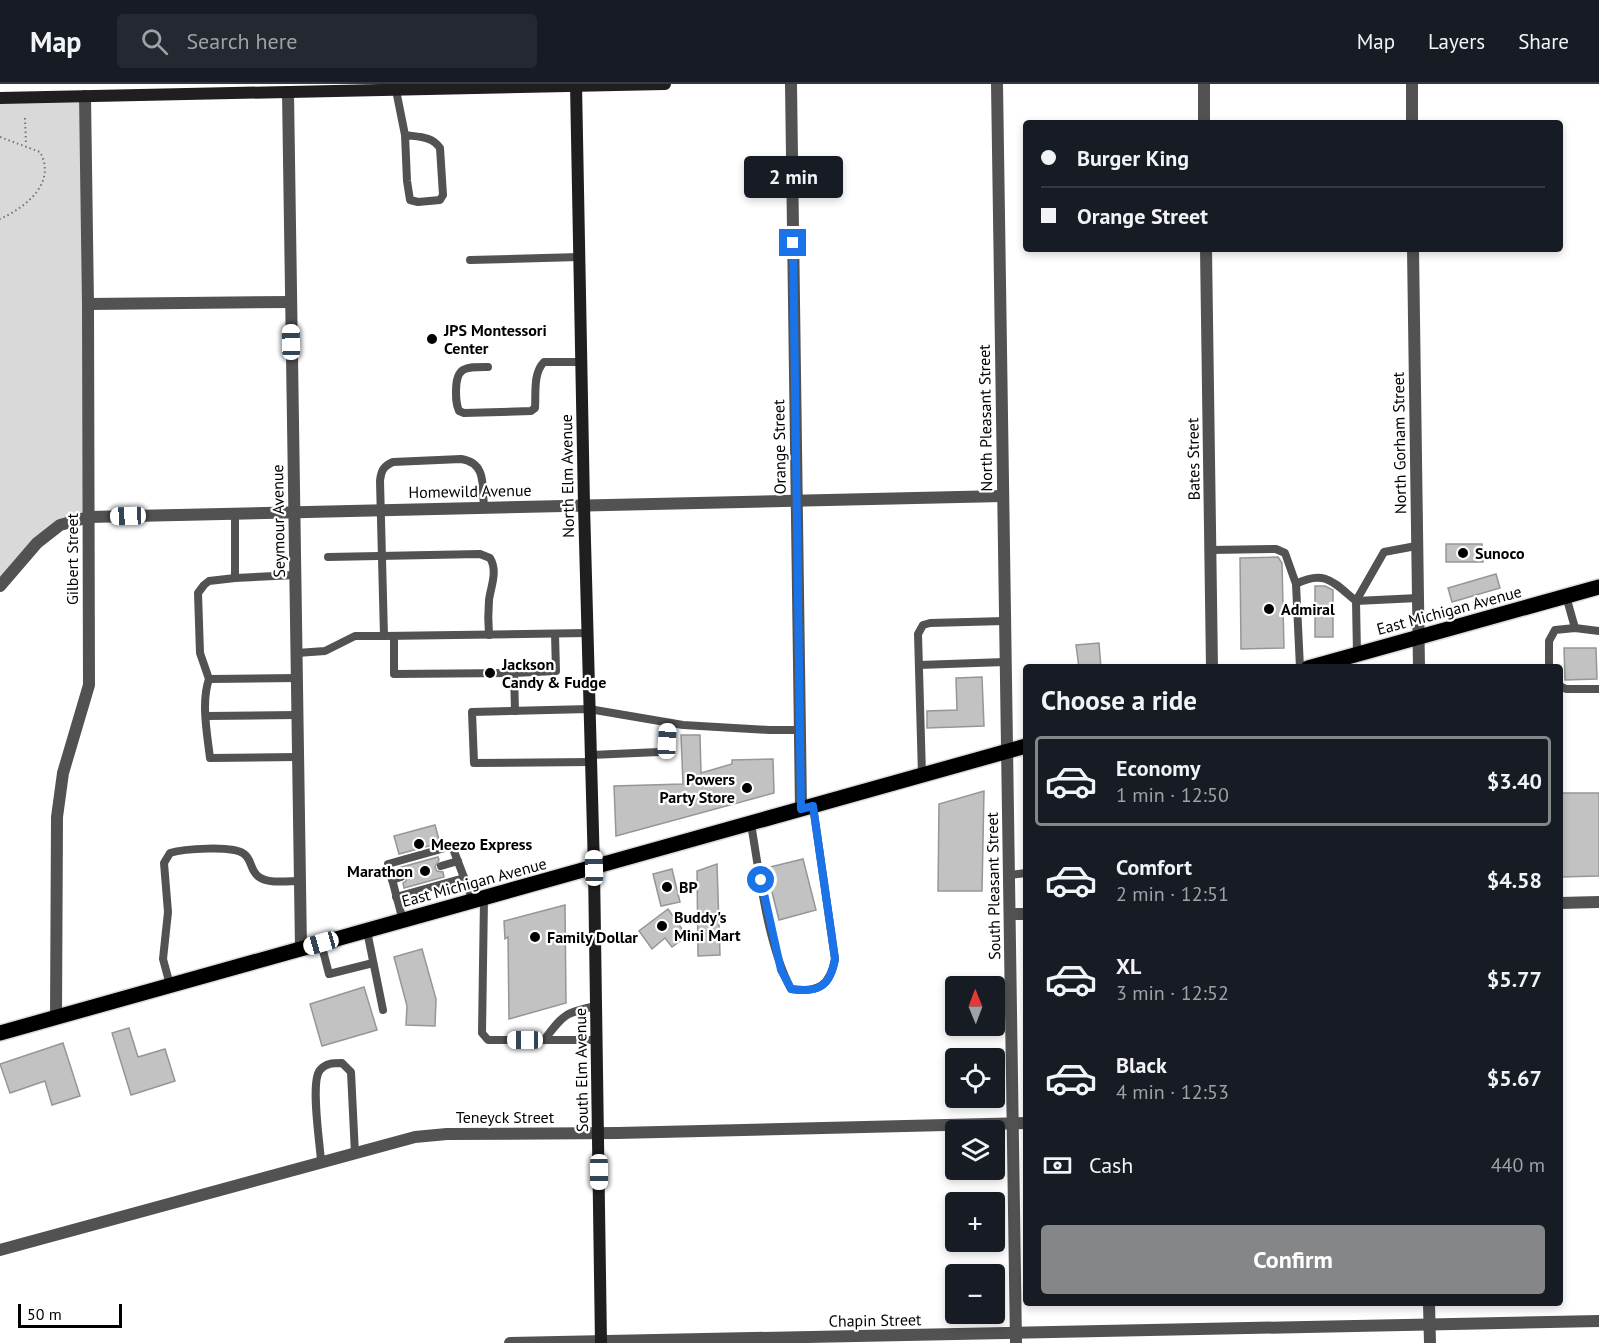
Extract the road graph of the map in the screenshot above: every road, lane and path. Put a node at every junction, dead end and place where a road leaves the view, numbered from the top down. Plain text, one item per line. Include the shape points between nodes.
1 (665, 84) edge
2 (790, 84) edge
3 (997, 84) edge
4 (1203, 84) edge
5 (1412, 84) edge
6 (576, 85) edge
7 (328, 88) edge
8 (118, 90) edge
9 (396, 90) junction
10 (288, 93) junction
11 (85, 96) junction
12 (0, 98) edge
13 (25, 118) dead end
14 (1204, 120) edge
15 (1412, 120) edge
16 (405, 135) junction
17 (0, 137) edge
18 (26, 146) junction
19 (0, 219) edge
20 (1206, 252) edge
21 (1413, 252) edge
22 (579, 257) junction
23 (470, 260) dead end
24 (290, 302) junction
25 (88, 304) junction
26 (581, 362) junction
27 (488, 367) dead end
28 (1003, 496) junction
29 (796, 501) junction
30 (584, 505) junction
31 (484, 507) junction
32 (381, 510) junction
33 (294, 512) junction
34 (235, 513) junction
35 (89, 517) junction
36 (1416, 546) junction
37 (1210, 550) junction
38 (328, 556) dead end
39 (383, 556) junction
40 (295, 575) junction
41 (235, 578) junction
42 (1296, 584) junction
43 (0, 586) edge
44 (1599, 587) edge
45 (1566, 596) junction
46 (1418, 598) junction
47 (1356, 601) junction
48 (1005, 621) junction
49 (1575, 628) junction
50 (1599, 631) edge
51 (587, 633) junction
52 (489, 634) junction
53 (555, 634) junction
54 (384, 636) junction
55 (394, 636) junction
56 (1418, 637) junction
57 (297, 653) junction
58 (1357, 654) junction
59 (1005, 662) junction
60 (1212, 664) edge
61 (1300, 664) edge
62 (1322, 664) edge
63 (1419, 664) edge
64 (1549, 664) edge
65 (919, 665) junction
66 (514, 673) junction
67 (297, 678) junction
68 (209, 679) junction
69 (1563, 688) edge
70 (1599, 689) edge
71 (589, 709) junction
72 (515, 711) junction
73 (297, 715) junction
74 (206, 716) junction
75 (668, 723) junction
76 (800, 730) junction
77 (1023, 747) edge
78 (1006, 752) junction
79 (298, 757) junction
80 (591, 758) junction
81 (922, 775) junction
82 (807, 808) junction
83 (751, 824) junction
84 (458, 861) junction
85 (441, 866) dead end
86 (594, 868) junction
87 (1023, 873) edge
88 (1009, 875) junction
89 (401, 877) dead end
90 (464, 878) junction
91 (392, 880) junction
92 (300, 881) junction
93 (396, 897) junction
94 (478, 900) junction
95 (1599, 902) edge
96 (1563, 903) edge
97 (1010, 914) junction
98 (1023, 914) edge
99 (403, 921) junction
100 (367, 931) junction
101 (321, 943) junction
102 (301, 949) junction
103 (374, 963) junction
104 (170, 986) junction
105 (596, 1006) junction
106 (383, 1010) dead end
107 (56, 1017) junction
108 (0, 1033) edge
109 (544, 1040) junction
110 (597, 1040) junction
111 (1013, 1123) junction
112 (1023, 1123) edge
113 (598, 1133) junction
114 (355, 1154) junction
115 (321, 1161) junction
116 (0, 1250) edge
117 (1429, 1306) edge
118 (1599, 1321) edge
119 (1429, 1325) junction
120 (1016, 1339) edge
121 (601, 1342) edge
122 (510, 1343) edge
123 (1430, 1343) edge

1 - 6 street
2 - 29 street, Orange Street
3 - 28 street, North Pleasant Street
4 - 14 street
5 - 15 street
6 - 9 street
6 - 22 street, North Elm Avenue
7 - 9 street
7 - 10 street
8 - 10 street
8 - 11 street
9 - 16 lane
10 - 24 street, Seymour Avenue
11 - 12 street
11 - 25 street, Gilbert Street
13 - 18 path
16 - 16 lane via 410,200 440,200 440,148 429,138
17 - 18 path
18 - 19 path via 40,152 46,163 44,177 34,198
20 - 37 street, Bates Street
21 - 36 street, North Gorham Street
22 - 23 lane
22 - 26 street, North Elm Avenue
24 - 25 street
24 - 33 street, Seymour Avenue
25 - 35 street, Gilbert Street
26 - 27 lane via 544,362 536,378 536,408 531,411 459,411 456,380 460,371
26 - 30 street, North Elm Avenue
28 - 29 street, Homewild Avenue
28 - 48 street, North Pleasant Street
29 - 30 street, Homewild Avenue
29 - 76 street, Orange Street
30 - 31 street, Homewild Avenue
30 - 51 street, North Elm Avenue
31 - 32 street, Homewild Avenue
31 - 32 lane via 479,469 461,459 393,462 385,466 380,481
32 - 33 street, Homewild Avenue
32 - 39 lane
33 - 34 street, Homewild Avenue
33 - 40 street, Seymour Avenue
34 - 35 street, Homewild Avenue
34 - 41 lane
35 - 43 street, Homewild Avenue via 60,525 37,543
35 - 107 street, Gilbert Street via 89,685 63,773 57,817
36 - 46 street, North Gorham Street
36 - 47 lane via 1384,552
37 - 42 lane via 1276,549 1285,553
37 - 60 street, Bates Street
38 - 39 lane
39 - 52 lane via 480,554 490,558 494,574
39 - 54 lane
40 - 41 lane
40 - 57 street, Seymour Avenue
41 - 68 lane via 209,581 198,593 200,653
42 - 47 lane via 1308,578 1328,578
42 - 61 lane
44 - 45 main road, East Michigan Avenue
45 - 49 lane
45 - 56 main road, East Michigan Avenue
46 - 47 lane
46 - 56 street, North Gorham Street
47 - 58 lane
48 - 59 street, North Pleasant Street
48 - 65 lane via 923,625 918,634
49 - 50 lane
49 - 64 lane via 1555,630 1549,641
51 - 53 lane
51 - 71 street, North Elm Avenue
52 - 53 lane
52 - 55 lane
53 - 66 lane via 556,671
54 - 55 lane
54 - 57 lane via 354,636 325,651
55 - 66 lane via 394,674
56 - 58 main road, East Michigan Avenue
56 - 63 street, North Gorham Street
57 - 67 street, Seymour Avenue
58 - 62 main road, East Michigan Avenue
59 - 65 lane
59 - 78 street, North Pleasant Street
65 - 81 lane
66 - 72 lane
67 - 68 lane
67 - 73 street, Seymour Avenue
68 - 74 lane
69 - 70 lane
71 - 72 lane
71 - 75 lane
71 - 80 street, North Elm Avenue
72 - 80 lane via 472,712 474,763
73 - 74 lane
73 - 79 street, Seymour Avenue
74 - 79 lane via 210,758
75 - 76 lane
75 - 80 lane via 665,748 659,752
76 - 82 street, Orange Street
77 - 78 main road, East Michigan Avenue
78 - 81 main road, East Michigan Avenue
78 - 88 street, South Pleasant Street
79 - 92 street, Seymour Avenue
80 - 86 street, North Elm Avenue
81 - 82 main road, East Michigan Avenue
82 - 83 main road, East Michigan Avenue
82 - 83 lane via 835,959 832,975 823,986 805,992 791,989 781,970
83 - 86 main road, East Michigan Avenue
84 - 85 lane
84 - 90 lane
84 - 91 lane via 452,846 388,864
86 - 94 main road, East Michigan Avenue
86 - 105 street, South Elm Avenue
87 - 88 lane
88 - 97 street, South Pleasant Street
89 - 91 lane
90 - 93 lane
90 - 94 lane
91 - 93 lane
92 - 102 street, Seymour Avenue
92 - 104 lane via 259,877 245,854 237,850 170,854 164,863 168,912 163,959
93 - 99 lane
94 - 99 main road, East Michigan Avenue
94 - 109 lane via 482,1033 488,1040
95 - 96 street
97 - 98 street
97 - 111 street, South Pleasant Street
99 - 100 main road, East Michigan Avenue
100 - 101 main road, East Michigan Avenue
100 - 103 lane
101 - 102 main road, East Michigan Avenue
101 - 103 lane via 329,974
102 - 104 main road, East Michigan Avenue
103 - 106 lane
104 - 107 main road, East Michigan Avenue
105 - 109 lane via 572,1011
105 - 110 street, South Elm Avenue
107 - 108 main road, East Michigan Avenue
109 - 110 lane
110 - 113 street, South Elm Avenue
111 - 112 street, Teneyck Street
111 - 113 street, Teneyck Street
111 - 120 street, South Pleasant Street
113 - 114 street, Teneyck Street via 447,1134 415,1137
113 - 121 street, South Elm Avenue
114 - 115 street, Teneyck Street
114 - 115 lane via 351,1072 342,1062 327,1064 318,1071 315,1085
115 - 116 street, Teneyck Street
117 - 119 street
118 - 119 street, Chapin Street
119 - 120 street, Chapin Street
119 - 123 street
120 - 121 street, Chapin Street
121 - 122 street, Chapin Street

